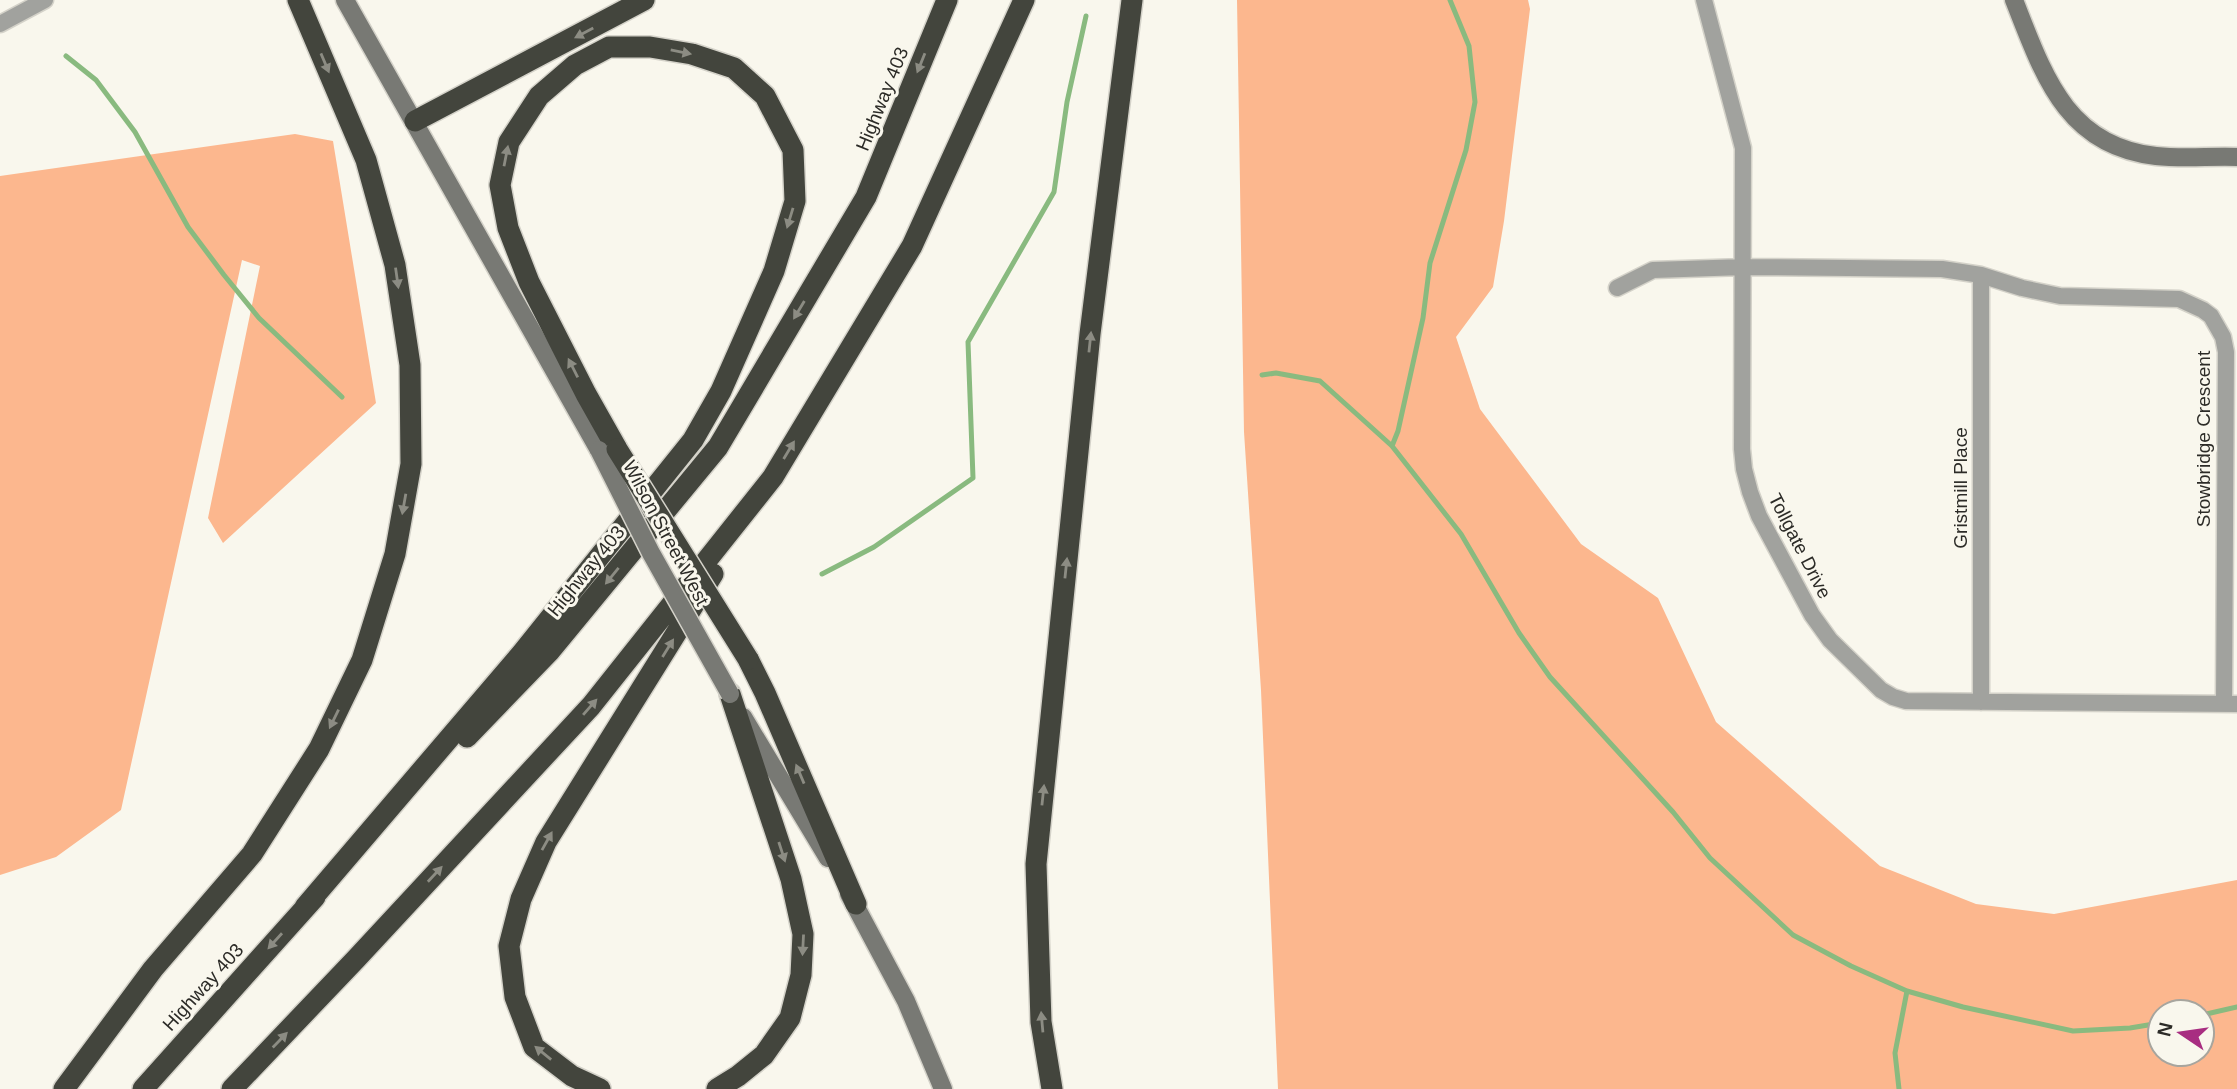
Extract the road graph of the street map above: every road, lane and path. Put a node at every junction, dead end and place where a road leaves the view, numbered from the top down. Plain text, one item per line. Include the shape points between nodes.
1 (46, 0) edge
2 (298, 0) edge
3 (345, 0) edge
4 (644, 0) edge
5 (947, 0) edge
6 (1024, 0) edge
7 (1132, 0) edge
8 (1704, 0) edge
9 (2014, 0) edge
10 (0, 24) edge
11 (415, 121) junction
12 (2237, 157) edge
13 (1744, 267) junction
14 (1981, 275) junction
15 (1617, 288) dead end
16 (608, 450) junction
17 (773, 477) junction
18 (730, 694) junction
19 (1981, 702) junction
20 (2230, 704) edge
21 (856, 904) junction
22 (305, 906) junction
23 (64, 1089) edge
24 (143, 1089) edge
25 (232, 1089) edge
26 (600, 1089) edge
27 (717, 1089) edge
28 (943, 1089) edge
29 (1052, 1089) edge

1 - 10 street
2 -> 23 highway via 366,160 395,265 410,365 411,464 395,554 362,660 319,749 252,854 153,969
3 - 11 main road, Wilson Street West
4 -> 11 highway
5 -> 22 highway, Highway 403 via 866,197 718,447 549,652
17 -> 6 highway via 912,246
29 -> 7 highway via 1041,1021 1036,864 1090,334
8 - 13 street, Tollgate Drive via 1743,148
9 - 12 main road via 2056,97 2095,135 2144,154
11 - 16 main road, Wilson Street West
13 - 14 street, Stowbridge Crescent via 1942,269
13 - 15 street, Stowbridge Crescent via 1653,270
13 - 19 street, Tollgate Drive via 1744,469 1759,516 1812,615 1830,640 1893,698
14 - 19 street, Gristmill Place
14 - 20 street, Stowbridge Crescent via 2060,296 2179,299 2203,310 2218,327 2226,352
16 - 18 main road, Wilson Street West, bridge via 651,553
21 -> 16 highway, bridge via 748,659
16 -> 22 highway via 586,394 529,282 508,229 500,185 509,142 539,96 575,65 609,47 650,47 734,68 765,96 793,150 795,201 774,271 694,440 522,653
25 -> 17 highway via 591,706
26 -> 17 highway via 572,1076 534,1047 515,997 509,946 521,898 546,842
18 - 21 main road, Wilson Street West
18 -> 27 highway via 791,878 803,934 801,975 790,1018 764,1055
19 - 20 street, Tollgate Drive
21 - 28 main road, Wilson Street West via 906,1001
22 -> 24 highway, Highway 403

